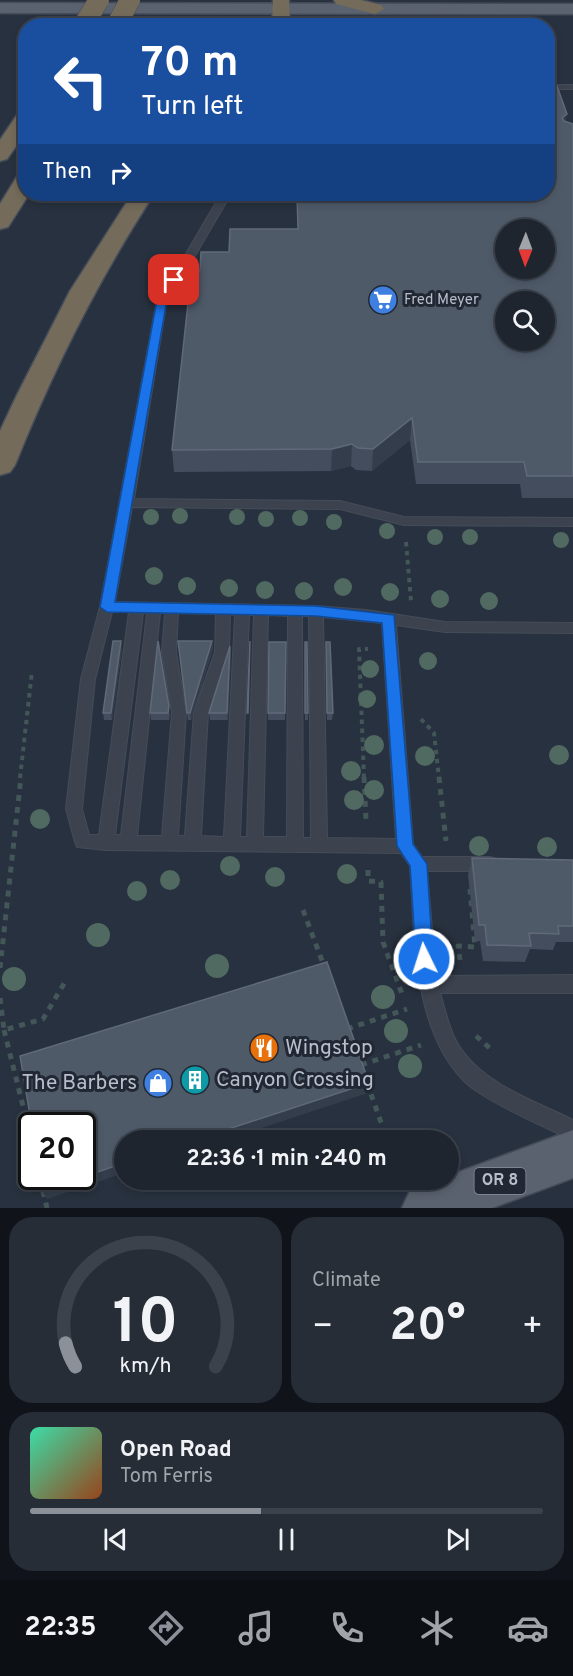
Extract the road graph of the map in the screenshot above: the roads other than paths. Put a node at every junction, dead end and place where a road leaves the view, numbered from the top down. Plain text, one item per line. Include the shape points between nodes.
1 (99, 0) edge
2 (130, 0) edge
3 (342, 0) edge
4 (0, 8) edge
5 (375, 9) junction
6 (573, 9) edge
7 (281, 12) edge
8 (88, 18) edge
9 (120, 18) edge
10 (555, 87) edge
11 (573, 87) edge
12 (18, 128) edge
13 (0, 155) edge
14 (18, 193) edge
15 (139, 201) edge
16 (222, 201) edge
17 (0, 222) edge
18 (0, 465) edge
19 (127, 503) junction
20 (573, 522) edge
21 (107, 607) junction
22 (136, 607) junction
23 (154, 608) junction
24 (172, 608) junction
25 (224, 609) junction
26 (242, 609) junction
27 (261, 610) junction
28 (295, 611) junction
29 (316, 611) junction
30 (389, 618) junction
31 (573, 628) edge
32 (106, 843) junction
33 (129, 843) junction
34 (169, 843) junction
35 (192, 844) junction
36 (231, 844) junction
37 (255, 844) junction
38 (295, 845) junction
39 (319, 846) junction
40 (405, 846) junction
41 (418, 864) junction
42 (505, 864) edge
43 (573, 984) edge
44 (428, 985) junction
45 (573, 1130) edge
46 (573, 1154) edge
47 (427, 1208) edge

1 - 8 highway, bridge
2 - 9 highway, bridge
3 - 5 highway
4 - 7 main road
5 - 6 main road
5 - 7 main road
10 - 11 lane
12 - 13 highway
14 - 17 highway
15 - 18 highway via 93,272 19,418
16 - 19 lane via 161,305
19 - 20 lane via 340,505 404,521
19 - 21 lane
21 - 22 lane
21 - 32 lane via 88,680 74,809 83,842
22 - 23 lane
22 - 32 lane
23 - 24 lane
23 - 33 lane
24 - 25 lane
24 - 34 lane via 169,652 179,713
25 - 26 lane
25 - 35 lane via 222,652 201,712
26 - 27 lane
26 - 36 lane
27 - 28 lane
27 - 37 lane
28 - 29 lane
28 - 38 lane
29 - 30 lane
29 - 39 lane
30 - 31 lane via 445,627
30 - 40 lane
32 - 33 lane
33 - 34 lane
34 - 35 lane
35 - 36 lane
36 - 37 lane
37 - 38 lane
38 - 39 lane
39 - 40 lane
40 - 41 lane
41 - 42 lane
41 - 44 lane
43 - 44 lane
44 - 45 lane via 454,1055 471,1075 526,1109
46 - 47 main road, OR 8

